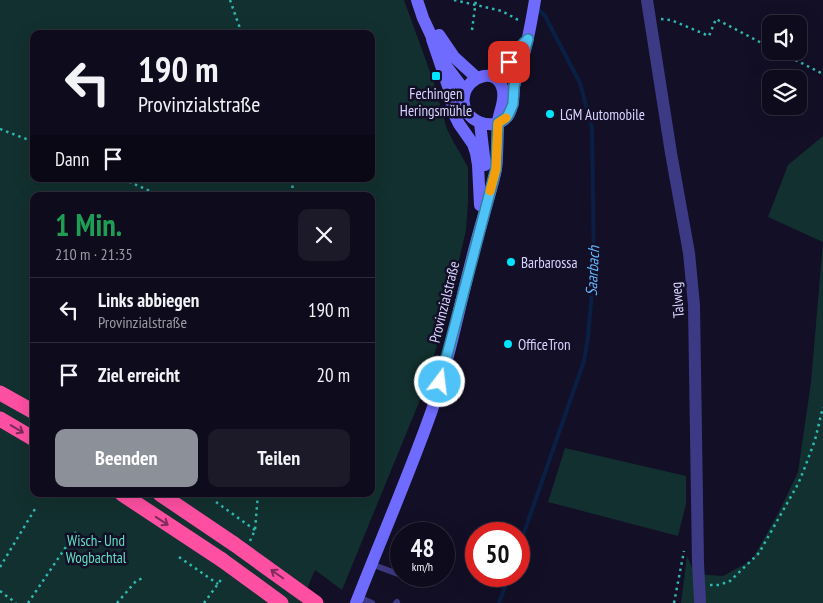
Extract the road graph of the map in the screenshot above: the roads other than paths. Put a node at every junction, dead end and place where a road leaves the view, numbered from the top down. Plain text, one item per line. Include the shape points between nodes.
1 (418, 0) edge
2 (535, 0) edge
3 (647, 0) edge
4 (432, 39) junction
5 (528, 39) junction
6 (493, 77) junction
7 (477, 78) junction
8 (465, 91) junction
9 (480, 123) junction
10 (498, 123) junction
11 (480, 205) junction
12 (479, 232) junction
13 (0, 393) edge
14 (30, 410) edge
15 (0, 419) edge
16 (30, 437) edge
17 (127, 497) edge
18 (164, 497) edge
19 (371, 564) junction
20 (390, 571) edge
21 (357, 600) edge
22 (700, 600) dead end
23 (282, 603) edge
24 (316, 603) edge
25 (372, 603) edge

1 - 4 main road
1 - 7 main road via 446,48
2 - 5 main road
3 - 22 street, Talweg via 694,305
4 - 8 main road
4 - 11 main road via 450,92 453,112 476,153
5 - 6 main road
5 - 10 main road via 514,86 513,104 507,117
6 - 7 main road
6 - 10 main road via 503,89
7 - 8 main road
8 - 9 main road via 464,109
9 - 10 main road
9 - 11 main road, Provinzialstraße via 485,166
10 - 12 main road, Provinzialstraße via 496,169
11 - 12 main road, Provinzialstraße
12 - 19 main road, Provinzialstraße via 429,417
13 - 14 highway
15 -> 16 highway
17 -> 23 highway, bridge
24 -> 18 highway, bridge
19 - 20 lane
19 - 21 main road, Provinzialstraße
21 - 25 lane

